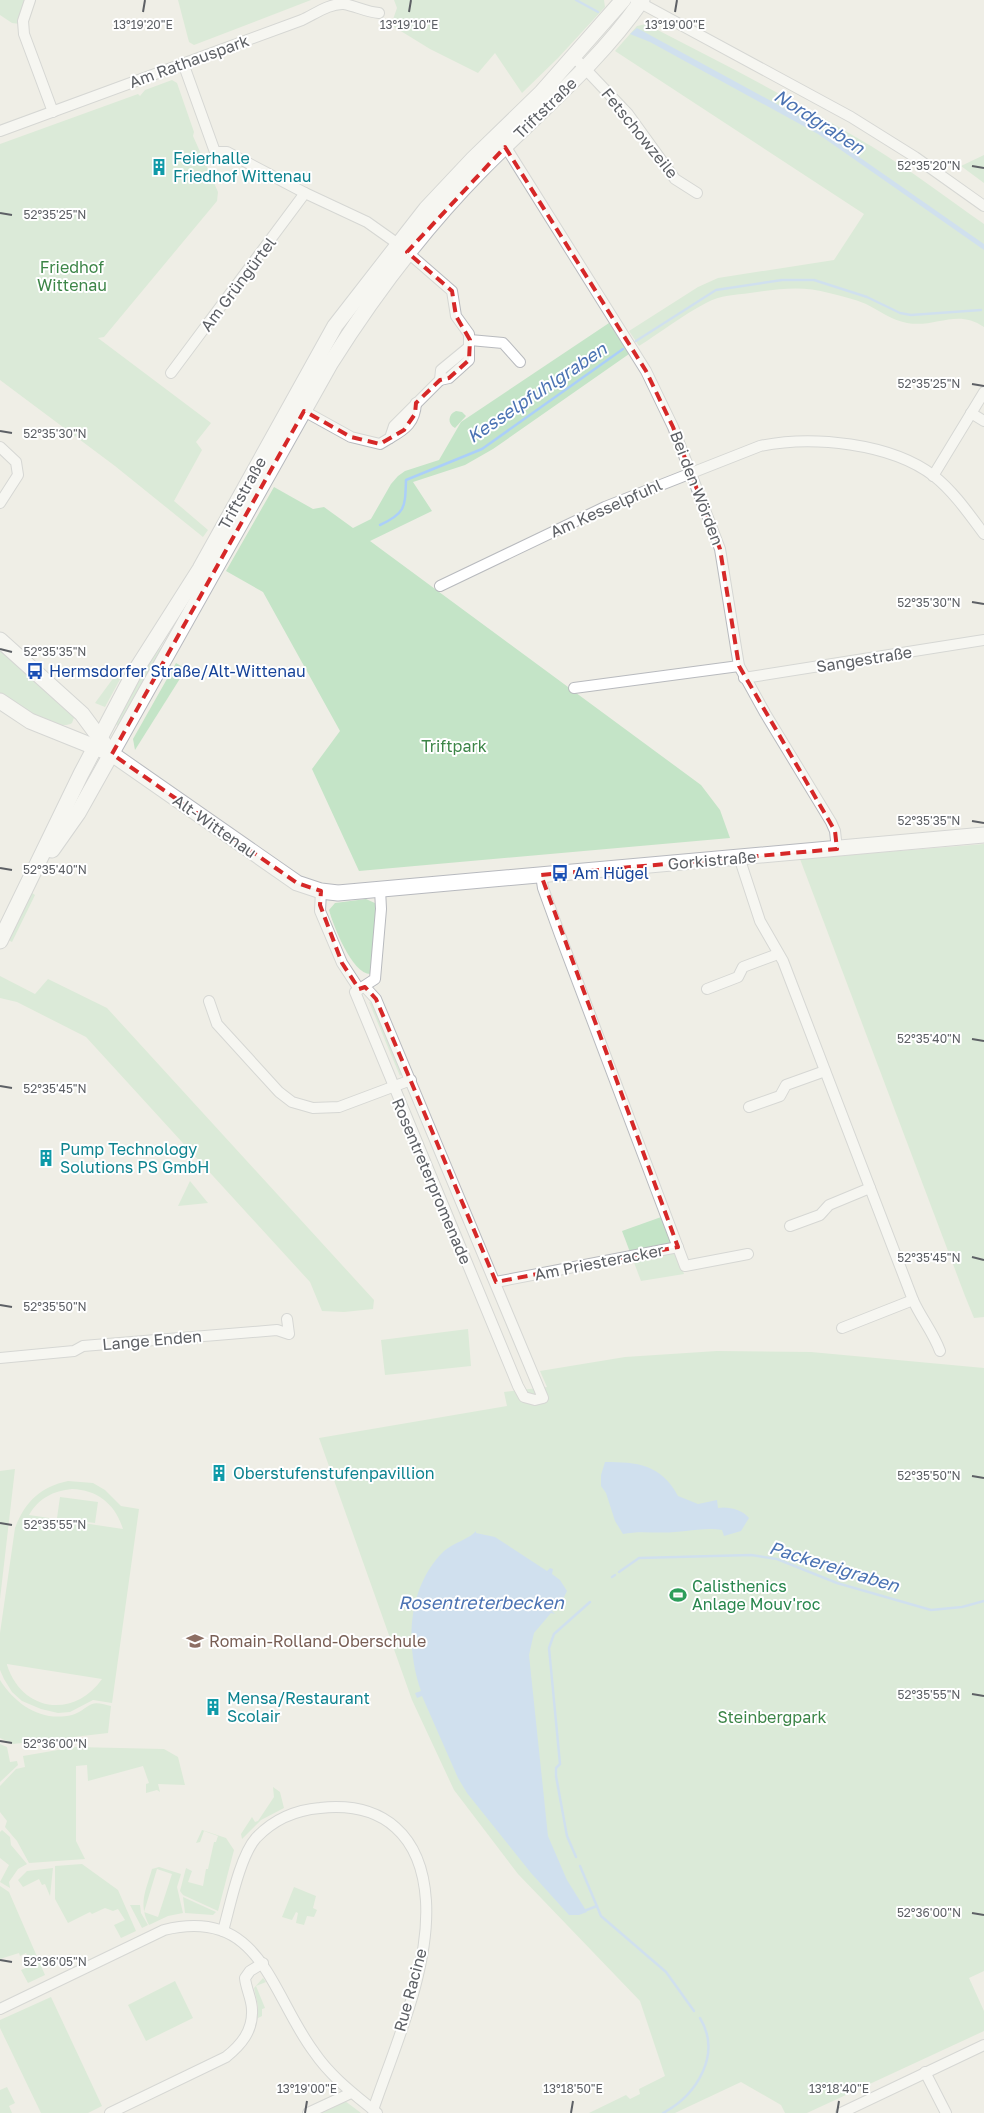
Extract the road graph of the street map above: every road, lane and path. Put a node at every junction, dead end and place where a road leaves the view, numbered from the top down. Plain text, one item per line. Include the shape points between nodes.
1 (30, 0) edge
2 (623, 0) edge
3 (639, 1) edge
4 (379, 13) dead end
5 (574, 57) junction
6 (183, 63) junction
7 (585, 69) junction
8 (53, 112) junction
9 (0, 131) edge
10 (502, 141) junction
11 (305, 193) junction
12 (697, 193) dead end
13 (984, 206) edge
14 (402, 248) junction
15 (470, 343) junction
16 (520, 362) dead end
17 (171, 373) dead end
18 (984, 392) edge
19 (304, 411) junction
20 (971, 413) junction
21 (984, 421) edge
22 (0, 446) edge
23 (692, 472) junction
24 (933, 476) junction
25 (0, 502) edge
26 (984, 534) edge
27 (206, 573) junction
28 (440, 586) dead end
29 (156, 637) junction
30 (0, 640) edge
31 (984, 640) edge
32 (173, 647) junction
33 (739, 666) junction
34 (744, 678) junction
35 (574, 688) dead end
36 (0, 701) edge
37 (82, 714) junction
38 (66, 734) junction
39 (98, 743) junction
40 (112, 754) junction
41 (984, 835) edge
42 (837, 848) junction
43 (740, 857) junction
44 (541, 875) junction
45 (30, 881) junction
46 (380, 889) junction
47 (321, 891) junction
48 (0, 941) edge
49 (778, 954) junction
50 (362, 988) junction
51 (707, 988) dead end
52 (208, 1002) dead end
53 (826, 1071) junction
54 (410, 1080) junction
55 (392, 1087) junction
56 (749, 1107) dead end
57 (870, 1188) junction
58 (790, 1226) dead end
59 (678, 1247) junction
60 (748, 1254) dead end
61 (490, 1268) junction
62 (472, 1275) junction
63 (496, 1282) junction
64 (912, 1300) junction
65 (287, 1319) dead end
66 (842, 1328) dead end
67 (940, 1351) dead end
68 (0, 1358) edge
69 (223, 1930) junction
70 (263, 1963) junction
71 (0, 2009) edge
72 (984, 2045) edge
73 (926, 2072) junction
74 (352, 2093) junction
75 (375, 2112) edge
76 (110, 2113) edge
77 (308, 2113) edge
78 (841, 2113) edge
79 (946, 2113) edge

1 - 8 street via 22,20 24,34
2 - 5 main road, Triftstraße
3 - 7 main road, Triftstraße
3 - 13 street via 857,120
4 - 6 street, Am Rathauspark via 336,4 302,20
5 - 7 street, Triftstraße
5 - 10 main road, Triftstraße
6 - 8 street, Am Rathauspark
6 - 11 street via 215,152 227,152
7 - 10 main road, Triftstraße
7 - 12 street, Fetschowzeile via 628,114 675,179
8 - 9 street, Am Rathauspark
10 - 14 main road, Triftstraße via 457,195
10 - 23 street, Bei den Wörden via 646,371
11 - 14 street via 368,222
11 - 17 street, Am Grüngürtel
14 - 15 street via 452,292 456,316 469,334
14 - 19 main road, Triftstraße
14 - 27 main road, Triftstraße via 335,326
15 - 16 street via 503,343
15 - 19 street via 441,370 440,380 394,426 390,438 380,444 351,437
18 - 20 street
19 - 27 main road, Triftstraße
20 - 21 street
20 - 24 street
22 - 25 street via 16,462 18,476
23 - 24 street, Am Kesselpfuhl via 760,446 815,442 876,450
23 - 28 street, Am Kesselpfuhl via 573,521
23 - 33 street, Bei den Wörden via 720,549
24 - 26 street, Am Kesselpfuhl
27 - 29 main road, Triftstraße
27 - 32 main road, Triftstraße
29 - 32 main road
29 - 39 main road, Triftstraße
30 - 37 main road, Alt-Wittenau
31 - 34 street, Sangestraße
32 - 40 main road, Triftstraße
33 - 34 street, Bei den Wörden
33 - 35 street
34 - 42 street, Bei den Wörden via 831,822
36 - 38 main road, Alt-Wittenau via 30,721
37 - 38 main road via 74,729
37 - 39 main road, Alt-Wittenau
38 - 39 main road, Alt-Wittenau
39 - 40 main road, Alt-Wittenau
39 - 45 main road, Triftstraße
40 - 45 main road, Triftstraße via 78,813
40 - 47 main road, Alt-Wittenau via 297,883
41 - 42 main road, Gorkistraße
42 - 43 main road, Gorkistraße
43 - 44 main road, Gorkistraße
43 - 49 street via 760,921
44 - 46 main road, Gorkistraße
44 - 59 street via 554,919
45 - 48 main road
46 - 47 main road, Gorkistraße via 338,893
46 - 50 street via 375,978
47 - 50 street, Rosentreterpromenade via 320,911 342,963
49 - 51 street via 743,967 738,977
49 - 53 street
50 - 54 street, Rosentreterpromenade via 376,999
50 - 55 street, Rosentreterpromenade via 354,992
52 - 55 street, Rosentreterpromenade via 217,1024 292,1102 313,1108 339,1108
53 - 56 street via 786,1085 780,1096
53 - 57 street
54 - 55 street, Rosentreterpromenade
54 - 61 street, Rosentreterpromenade
55 - 62 street, Rosentreterpromenade
57 - 58 street via 829,1205 820,1215
57 - 64 street
59 - 60 street, Am Priesteracker via 685,1266
59 - 63 street, Am Priesteracker
61 - 62 street, Rosentreterpromenade
61 - 63 street, Rosentreterpromenade
62 - 63 street, Rosentreterpromenade via 524,1397 543,1398
64 - 66 street
64 - 67 street via 934,1334
65 - 68 street, Lange Enden via 289,1334 277,1330 212,1335 83,1346 74,1351
69 - 70 street via 247,1946
69 - 71 street via 180,1926 164,1930
69 - 75 street, Rue Racine via 251,1845 264,1831 291,1814 304,1809 353,1807 382,1817 403,1835 416,1858 424,1886 422,1957
70 - 74 street via 312,2051
70 - 76 street via 245,1978 252,2009 251,2020 237,2049
72 - 73 street
73 - 78 street
73 - 79 street
74 - 75 street
74 - 77 street

